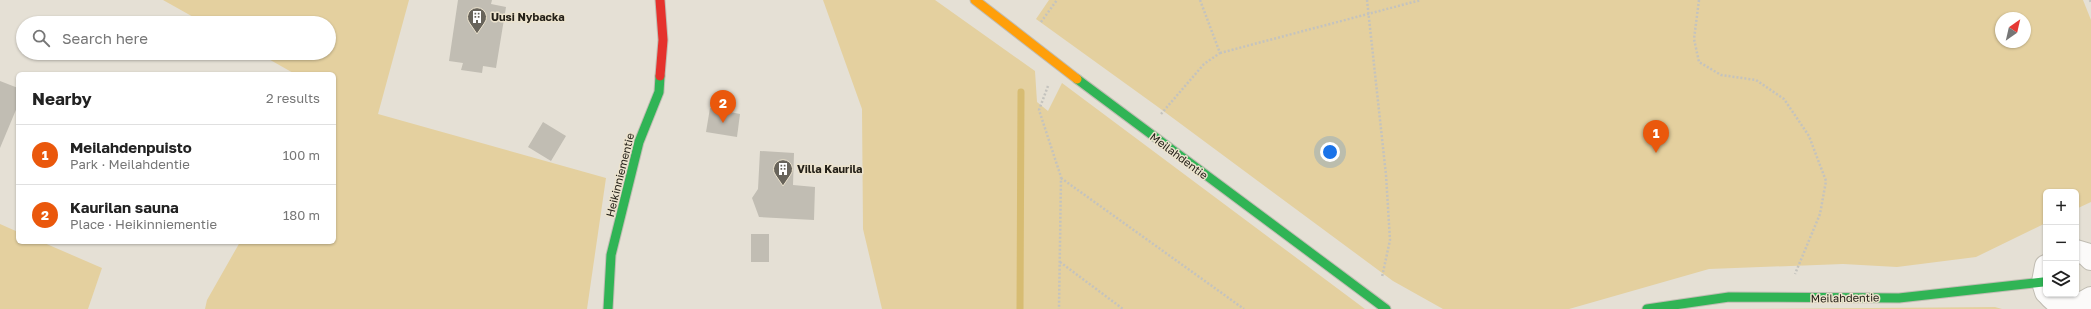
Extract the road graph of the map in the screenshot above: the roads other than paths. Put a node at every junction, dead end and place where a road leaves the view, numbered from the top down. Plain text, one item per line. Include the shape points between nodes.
1 (660, 0) edge
2 (975, 0) edge
3 (2091, 242) edge
4 (2079, 249) edge
5 (2079, 252) edge
6 (2091, 259) edge
7 (2043, 283) edge
8 (2055, 297) edge
9 (2091, 299) edge
10 (608, 309) edge
11 (1386, 309) edge
12 (1647, 309) edge

1 - 10 street, Heikinniementie via 663,40 659,92 639,142 611,255
2 - 11 street, Meilahdentie via 1088,88
3 - 4 street
5 - 6 street
7 - 12 street, Meilahdentie via 1899,298 1729,297
8 - 9 street via 2059,304 2068,306 2080,305

